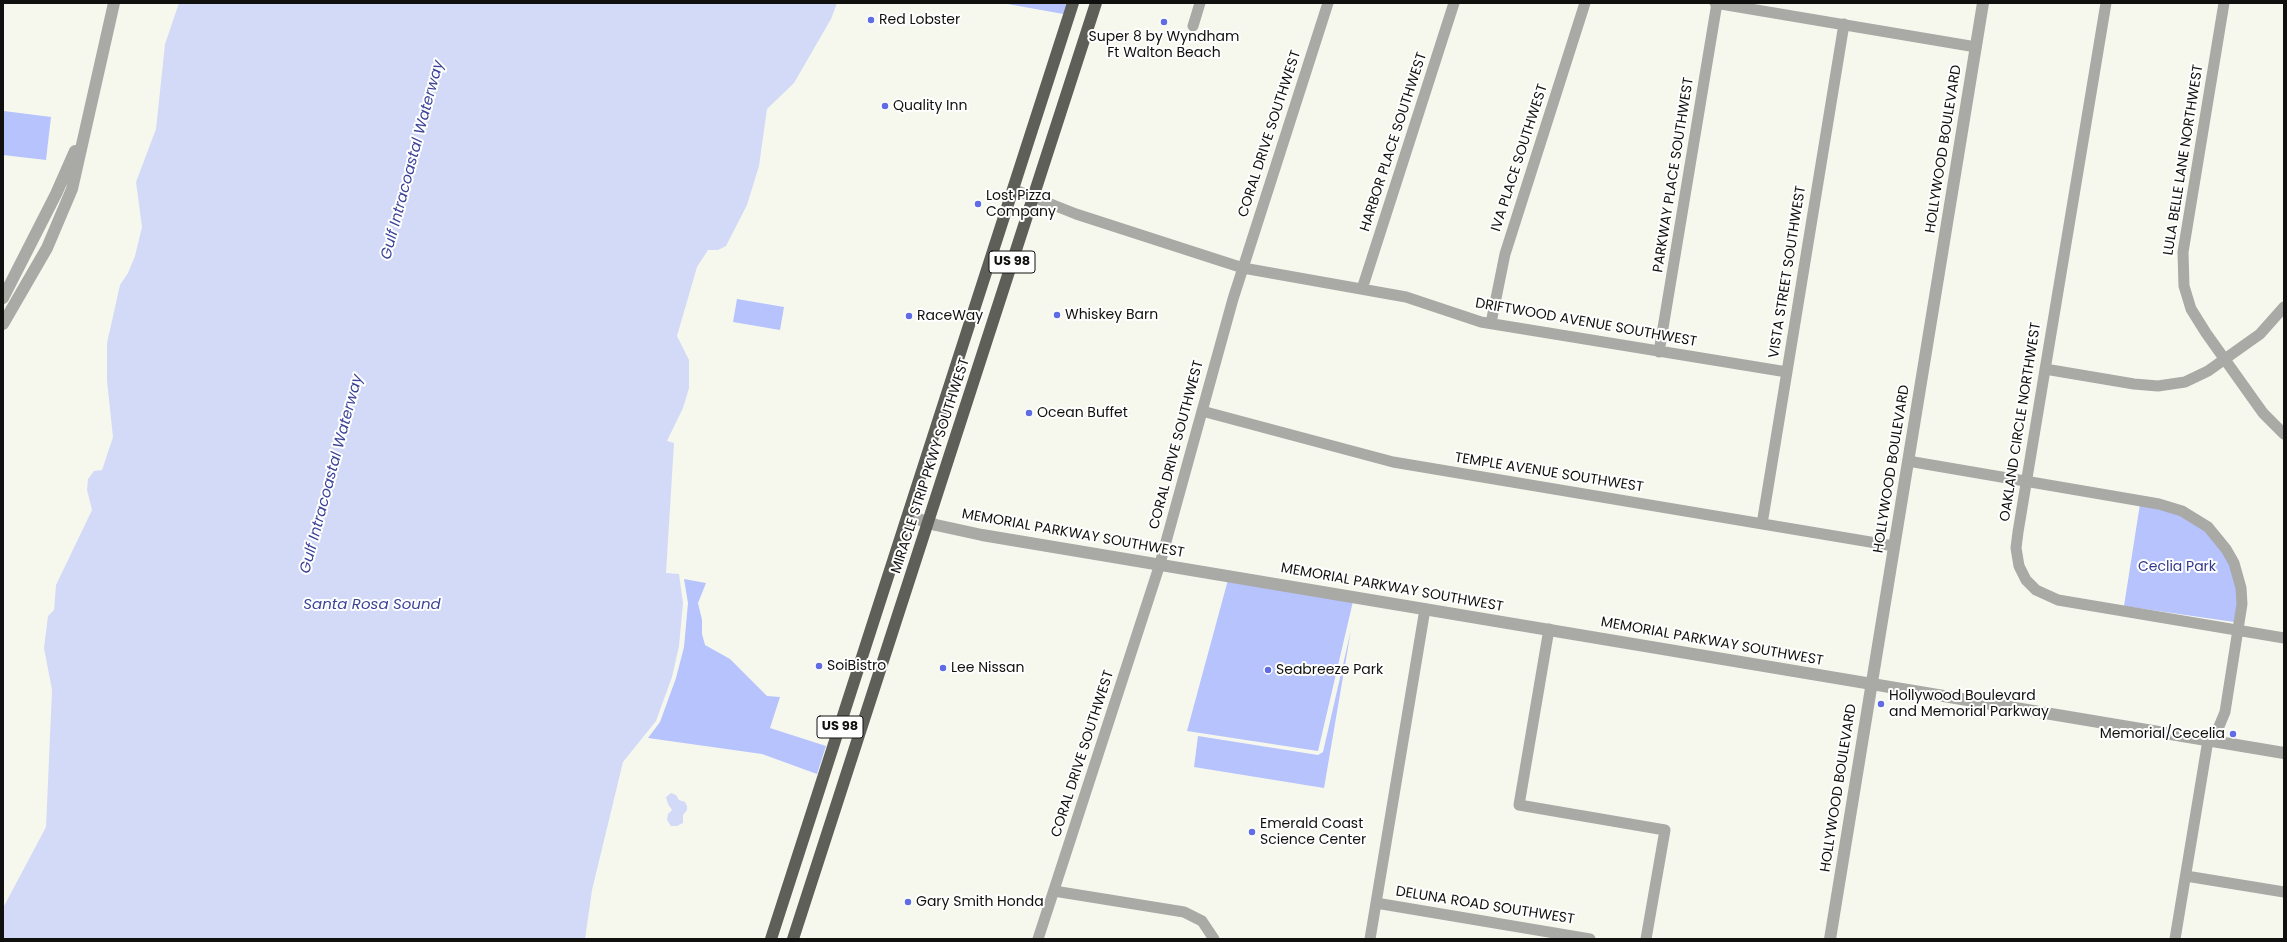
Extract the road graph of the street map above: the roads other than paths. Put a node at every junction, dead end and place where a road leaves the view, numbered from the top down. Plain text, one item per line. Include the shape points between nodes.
1 (114, 3) edge
2 (1073, 3) edge
3 (1096, 3) edge
4 (1200, 3) edge
5 (1328, 3) edge
6 (1454, 3) edge
7 (1585, 3) edge
8 (1716, 3) edge
9 (1983, 3) edge
10 (2106, 3) edge
11 (2224, 3) edge
12 (1844, 24) junction
13 (1193, 26) dead end
14 (1976, 47) junction
15 (87, 123) junction
16 (1013, 190) junction
17 (1033, 197) junction
18 (1242, 268) junction
19 (1362, 289) junction
20 (3, 298) edge
21 (2284, 307) edge
22 (3, 324) edge
23 (1490, 324) junction
24 (1660, 352) junction
25 (2224, 359) junction
26 (2045, 369) junction
27 (1787, 372) junction
28 (1202, 411) junction
29 (2284, 434) edge
30 (1908, 461) junction
31 (2026, 481) junction
32 (909, 516) junction
33 (928, 522) junction
34 (1762, 524) junction
35 (1894, 546) junction
36 (1159, 564) junction
37 (1424, 608) junction
38 (1549, 629) junction
39 (2239, 631) junction
40 (2284, 638) edge
41 (1872, 684) junction
42 (2211, 741) junction
43 (2284, 753) edge
44 (2186, 876) junction
45 (1054, 892) junction
46 (2284, 892) edge
47 (1376, 903) junction
48 (771, 939) edge
49 (793, 939) edge
50 (1038, 939) edge
51 (1214, 939) edge
52 (1370, 939) edge
53 (1590, 939) edge
54 (1646, 939) edge
55 (1830, 939) edge
56 (2175, 939) edge

1 - 15 street
2 - 16 highway, MIRACLE STRIP PKWY SOUTHWEST / US 98
3 - 17 highway, MIRACLE STRIP PKWY SOUTHWEST / US 98
4 - 13 street
5 - 18 street, CORAL DRIVE SOUTHWEST
6 - 19 street, HARBOR PLACE SOUTHWEST
7 - 23 street, IVA PLACE SOUTHWEST via 1504,254
8 - 12 street
8 - 24 street, PARKWAY PLACE SOUTHWEST
9 - 14 street, HOLLYWOOD BOULEVARD
10 - 26 street, OAKLAND CIRCLE NORTHWEST
11 - 25 street, LULA BELLE LANE NORTHWEST via 2182,270 2191,309
12 - 14 street
12 - 27 street, VISTA STREET SOUTHWEST
14 - 30 street, HOLLYWOOD BOULEVARD
15 - 20 street via 56,194
15 - 22 street via 72,189 60,222
16 - 17 street, DRIFTWOOD AVENUE SOUTHWEST
16 - 32 highway, MIRACLE STRIP PKWY SOUTHWEST / US 98
17 - 18 street, DRIFTWOOD AVENUE SOUTHWEST via 1076,214
17 - 33 highway, MIRACLE STRIP PKWY SOUTHWEST / US 98
18 - 19 street, DRIFTWOOD AVENUE SOUTHWEST
18 - 28 street, CORAL DRIVE SOUTHWEST
19 - 23 street, DRIFTWOOD AVENUE SOUTHWEST via 1406,297
21 - 25 street via 2260,334
23 - 24 street, DRIFTWOOD AVENUE SOUTHWEST
24 - 27 street, DRIFTWOOD AVENUE SOUTHWEST
25 - 26 street via 2208,371 2185,382 2158,386
25 - 29 street, LULA BELLE LANE NORTHWEST via 2263,413
26 - 31 street, OAKLAND CIRCLE NORTHWEST
27 - 34 street, VISTA STREET SOUTHWEST
28 - 34 street, TEMPLE AVENUE SOUTHWEST via 1393,462
28 - 36 street, CORAL DRIVE SOUTHWEST
30 - 31 street
30 - 35 street, HOLLYWOOD BOULEVARD
31 - 39 street via 2160,504 2195,517 2218,537 2236,568 2242,604
31 - 39 street, OAKLAND CIRCLE NORTHWEST via 2016,556 2023,575 2039,593 2058,600
32 - 33 street, MEMORIAL PARKWAY SOUTHWEST
32 - 48 highway, MIRACLE STRIP PKWY SOUTHWEST / US 98
33 - 36 street, MEMORIAL PARKWAY SOUTHWEST via 982,535
33 - 49 highway, MIRACLE STRIP PKWY SOUTHWEST / US 98
34 - 35 street, TEMPLE AVENUE SOUTHWEST
35 - 41 street, HOLLYWOOD BOULEVARD
36 - 37 street, MEMORIAL PARKWAY SOUTHWEST
36 - 45 street, CORAL DRIVE SOUTHWEST
37 - 38 street, MEMORIAL PARKWAY SOUTHWEST
37 - 47 street
38 - 41 street, MEMORIAL PARKWAY SOUTHWEST
38 - 54 street via 1519,805 1665,830
39 - 40 street, OAKLAND CIRCLE NORTHWEST
39 - 42 street via 2225,712
41 - 42 street, MEMORIAL PARKWAY SOUTHWEST
41 - 55 street, HOLLYWOOD BOULEVARD
42 - 43 street, MEMORIAL PARKWAY SOUTHWEST
42 - 44 street
44 - 46 street
44 - 56 street
45 - 50 street, CORAL DRIVE SOUTHWEST
45 - 51 street via 1184,912 1202,921
47 - 52 street
47 - 53 street, DELUNA ROAD SOUTHWEST

